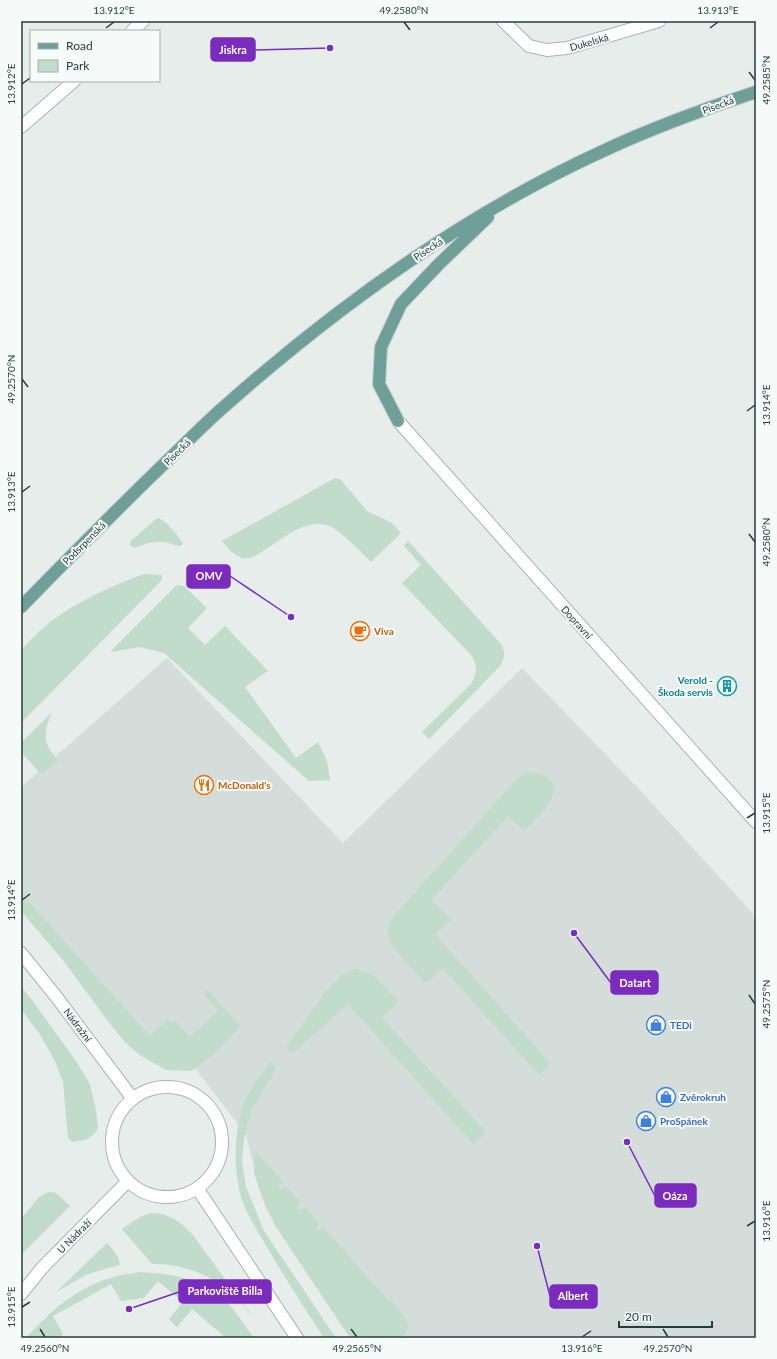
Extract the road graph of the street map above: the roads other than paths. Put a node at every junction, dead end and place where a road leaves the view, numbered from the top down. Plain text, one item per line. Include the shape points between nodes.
1 (143, 21) edge
2 (503, 21) edge
3 (659, 21) edge
4 (133, 30) edge
5 (73, 82) edge
6 (756, 92) edge
7 (21, 127) edge
8 (503, 203) junction
9 (398, 421) joint
10 (148, 480) joint
11 (21, 607) edge
12 (756, 822) edge
13 (21, 953) edge
14 (133, 1099) junction
15 (128, 1181) junction
16 (197, 1188) junction
17 (21, 1294) edge
18 (297, 1338) edge

1 - 4 street
2 - 3 street, Dukelská via 529,46 547,50 567,48
5 - 7 street
6 - 8 main road, Písecká via 726,101 603,151
8 - 9 main road via 401,304 381,347 379,384
8 - 10 main road, Písecká via 456,230 344,308 224,407
9 - 12 street, Dopravní
10 - 11 main road, Podsrpenská
13 - 14 street, Nádražní
14 - 15 street via 119,1115 112,1136 116,1163
14 - 16 street via 157,1088 177,1088 200,1098 211,1110 220,1128 222,1144 215,1169
15 - 16 street via 150,1194 164,1197 183,1194
15 - 17 street, U Nádraží via 42,1268
16 - 18 street

